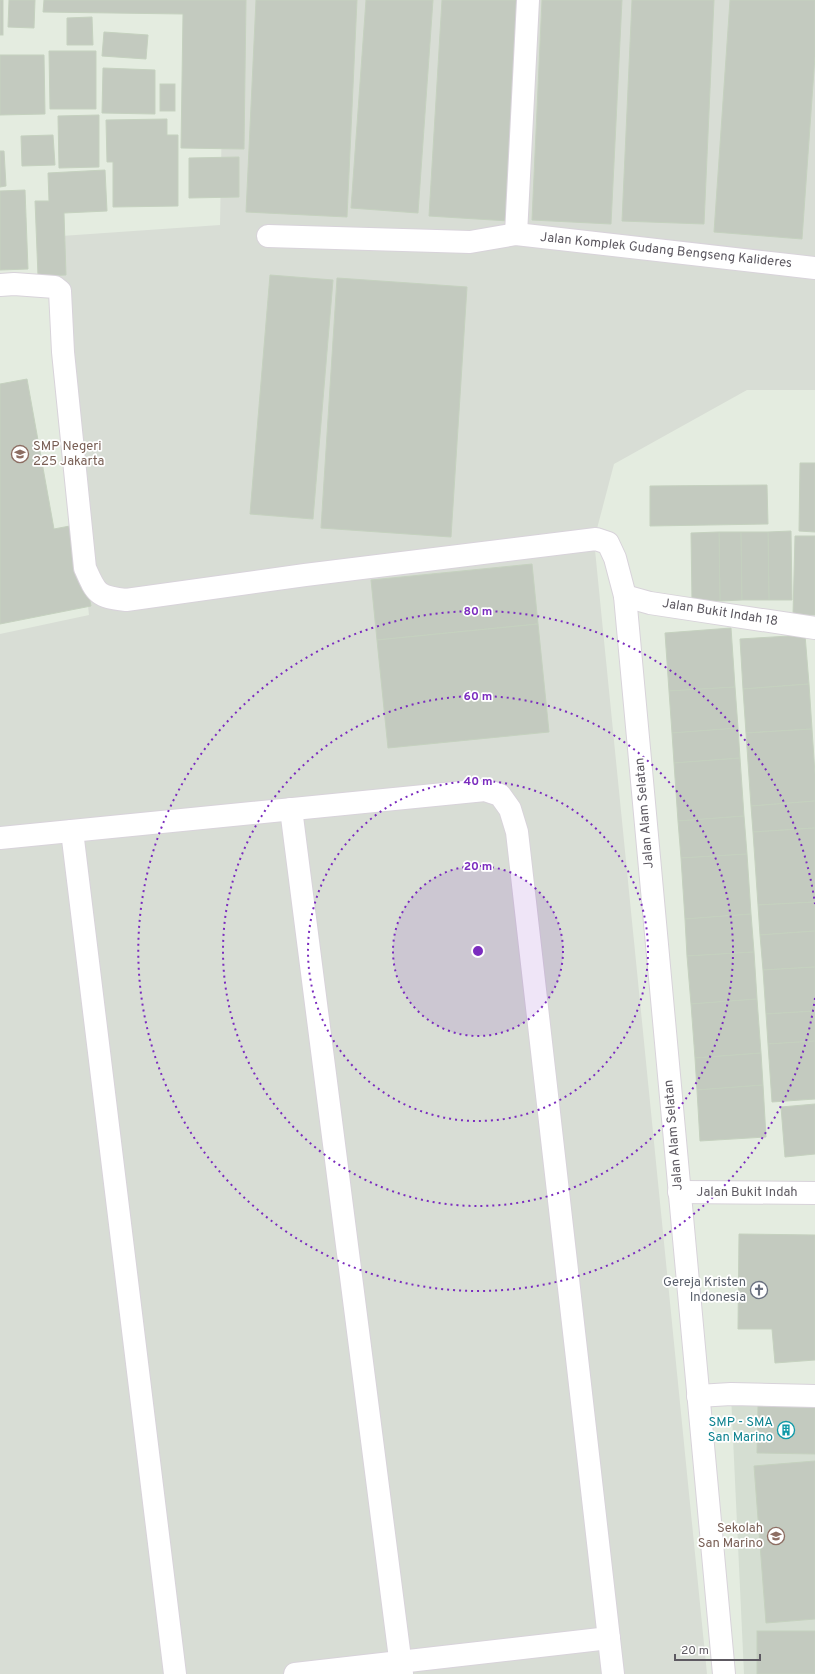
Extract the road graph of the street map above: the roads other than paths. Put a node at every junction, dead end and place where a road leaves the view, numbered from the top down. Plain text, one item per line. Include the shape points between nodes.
1 (528, 0) edge
2 (516, 234) junction
3 (268, 236) dead end
4 (815, 268) edge
5 (0, 285) edge
6 (625, 596) junction
7 (815, 628) edge
8 (291, 809) junction
9 (72, 830) junction
10 (0, 838) edge
11 (680, 1192) junction
12 (815, 1193) edge
13 (698, 1396) junction
14 (815, 1396) edge
15 (608, 1638) junction
16 (401, 1668) edge
17 (175, 1674) edge
18 (295, 1674) edge
19 (613, 1674) edge
20 (724, 1674) edge

1 - 2 street
2 - 3 street, Jalan Komplek Gudang Bengseng Kalideres via 470,242
2 - 4 street, Jalan Komplek Gudang Bengseng Kalideres
5 - 6 street, Jalan Alam Selatan via 55,287 60,291 63,352 85,568 94,590 109,598 126,600 596,539 608,543 615,558
6 - 7 street, Jalan Bukit Indah 18 via 650,603
6 - 11 street, Jalan Alam Selatan
8 - 9 street
8 - 15 street via 485,790 500,795 510,809 517,832
8 - 16 street
9 - 10 street
9 - 17 street
11 - 12 street, Jalan Bukit Indah
11 - 13 street, Jalan Alam Selatan
13 - 14 street
13 - 20 street, Jalan Alam Selatan
15 - 16 street
15 - 19 street
16 - 18 street

